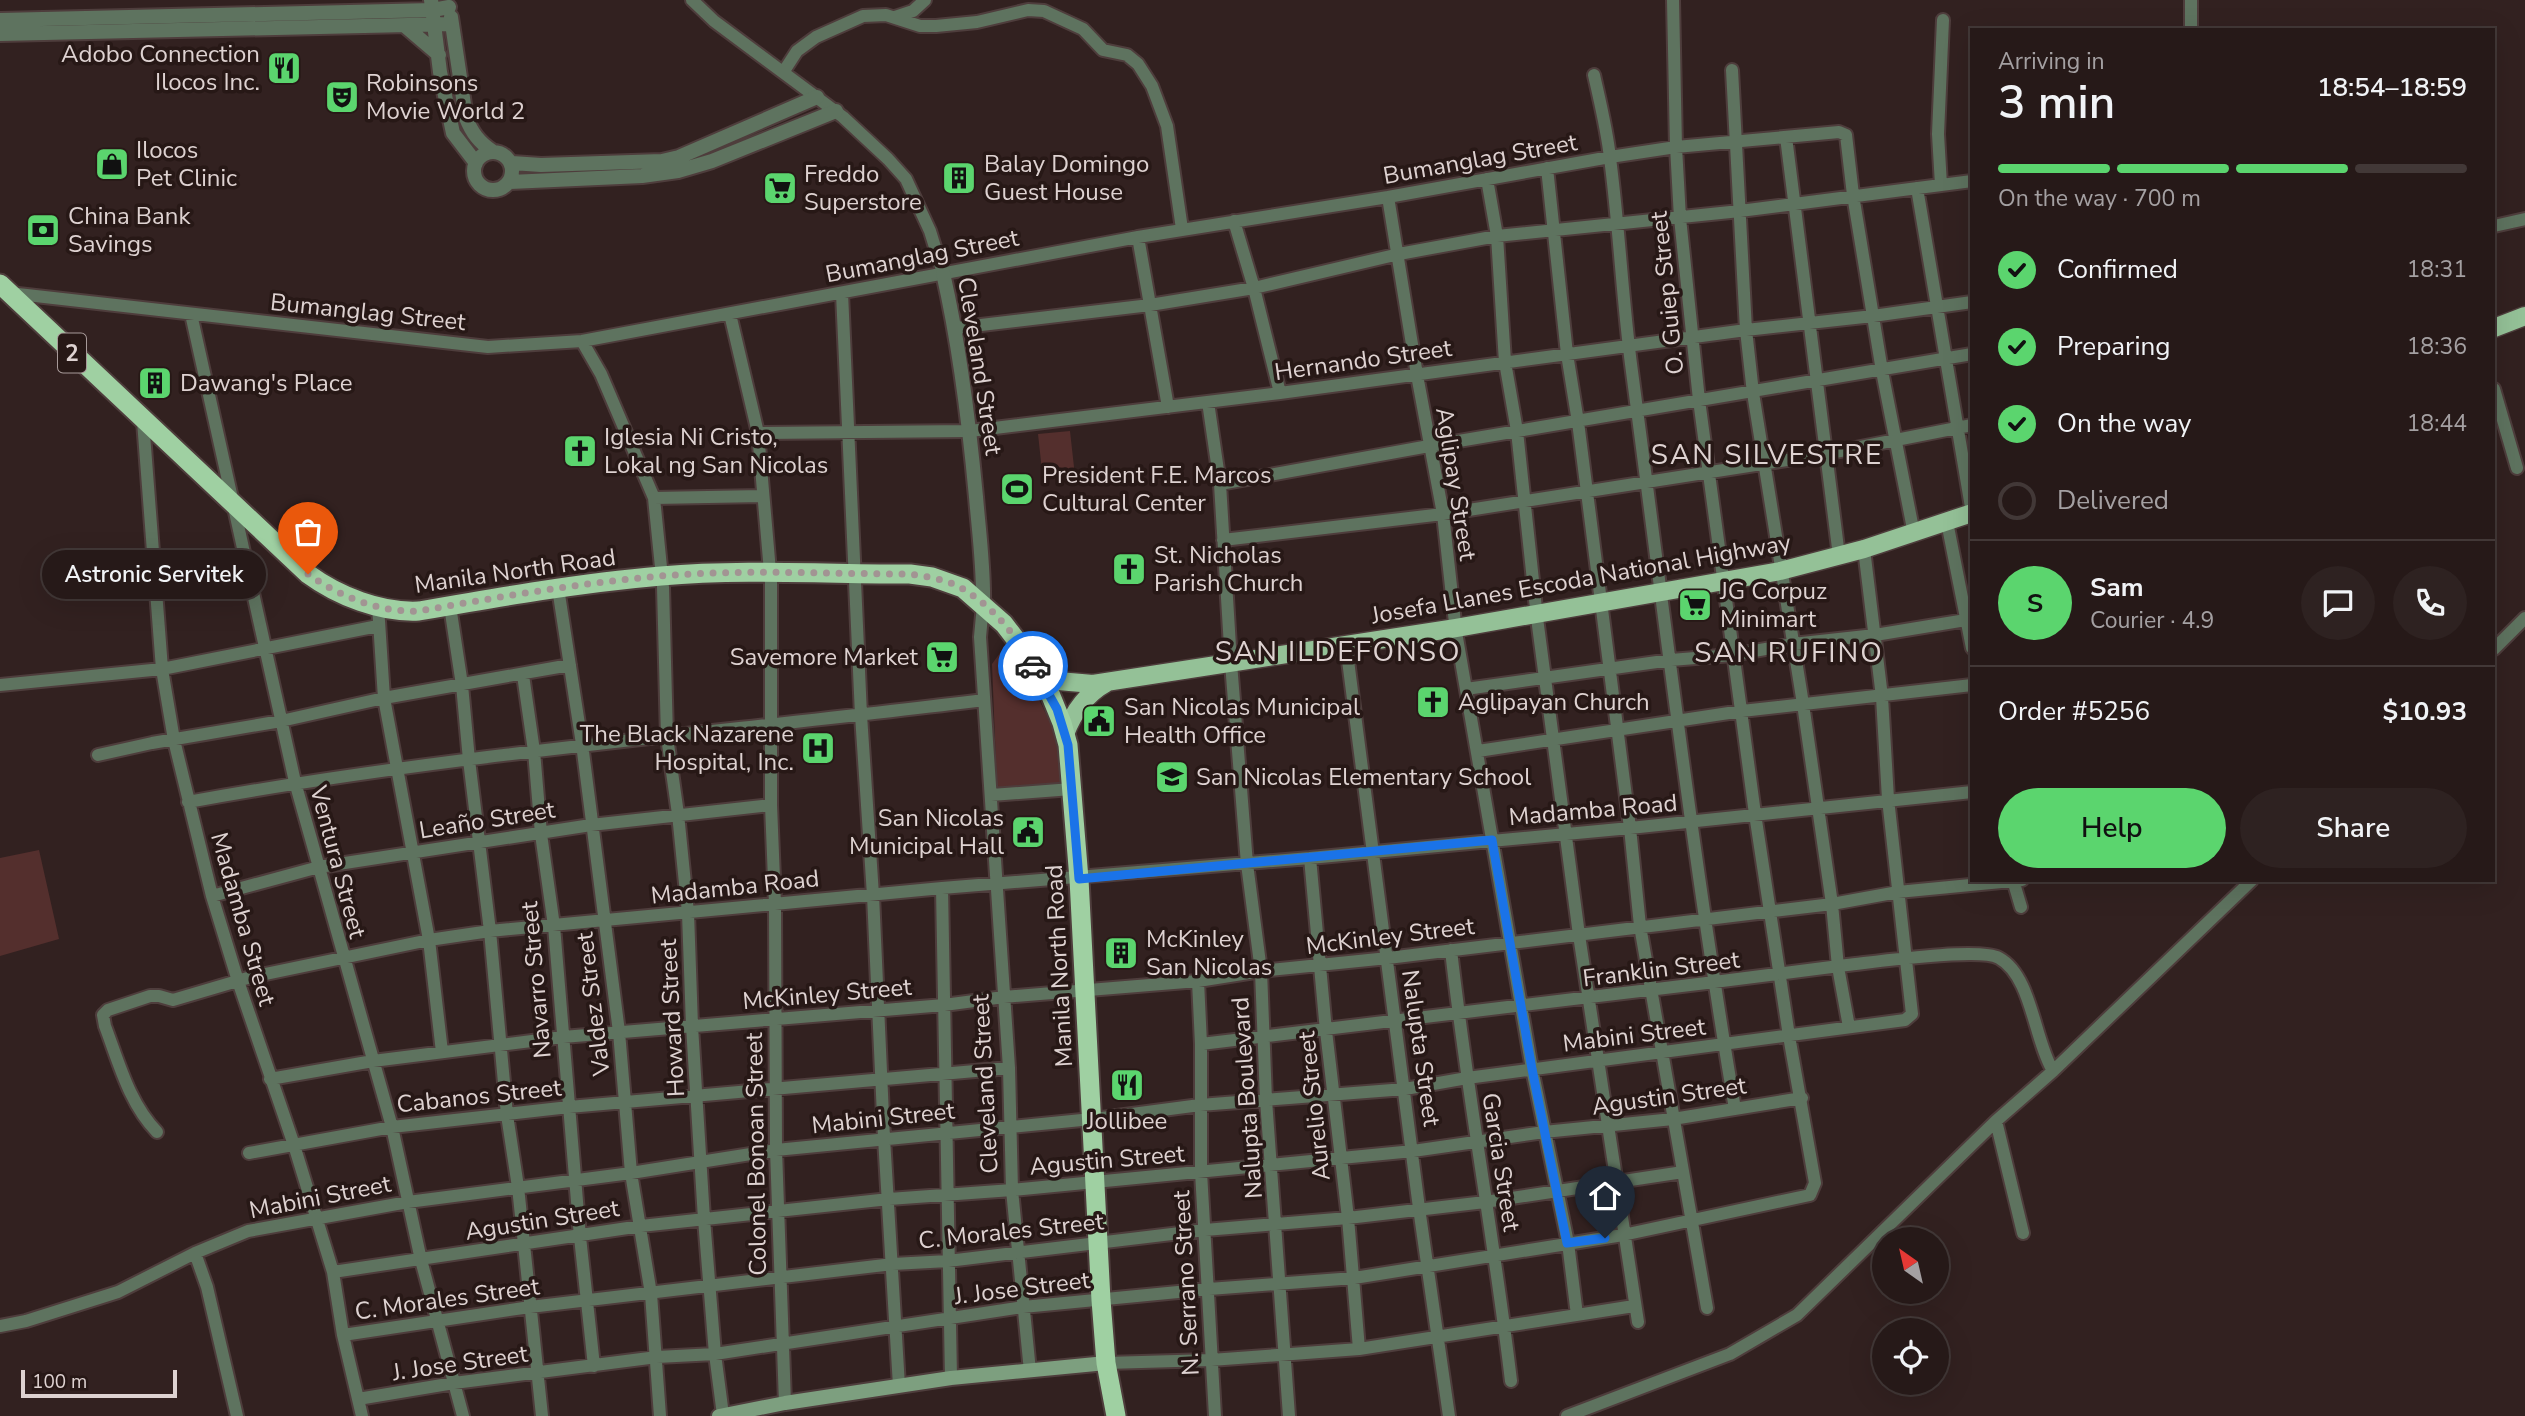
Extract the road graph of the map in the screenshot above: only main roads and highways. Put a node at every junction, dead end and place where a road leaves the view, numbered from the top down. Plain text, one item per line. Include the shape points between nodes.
1 (5, 288) edge
2 (2525, 316) edge
3 (2495, 328) edge
4 (1970, 514) edge
5 (1032, 664) junction
6 (1109, 682) junction
7 (1065, 734) junction
8 (1106, 1363) junction
9 (721, 1415) edge
10 (1116, 1416) edge

1 - 5 highway, Manila North Road / 2 via 265,536 318,581 378,616 662,576 910,574 963,589 1004,624
2 - 3 main road
4 - 6 main road, Josefa Llanes Escoda National Highway via 1780,571
5 - 6 main road, Josefa Llanes Escoda National Highway via 1058,681
5 - 7 highway, Manila North Road / 2
6 - 7 main road via 1085,700
7 - 8 highway, Manila North Road / 2 via 1079,879
8 - 9 main road via 951,1378
8 - 10 highway, Manila North Road / 2

